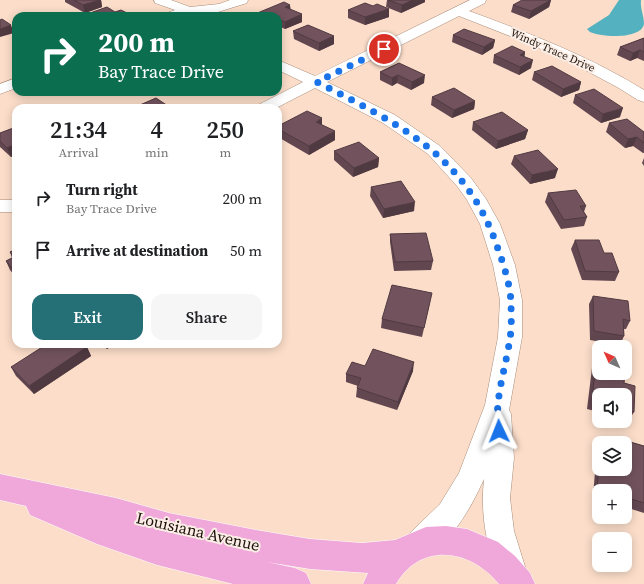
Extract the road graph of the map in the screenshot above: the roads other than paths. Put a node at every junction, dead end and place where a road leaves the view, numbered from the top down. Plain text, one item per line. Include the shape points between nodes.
1 (242, 0) edge
2 (255, 0) edge
3 (480, 0) edge
4 (154, 1) edge
5 (195, 11) junction
6 (458, 11) junction
7 (165, 12) edge
8 (190, 12) edge
9 (203, 12) edge
10 (231, 12) edge
11 (282, 66) edge
12 (317, 82) junction
13 (12, 84) edge
14 (0, 89) edge
15 (644, 97) edge
16 (272, 104) edge
17 (498, 405) junction
18 (0, 488) edge
19 (409, 549) junction
20 (515, 579) edge
21 (295, 584) edge
22 (379, 584) edge

1 - 5 street via 221,8
2 - 10 street
3 - 6 street
4 - 5 street
4 - 7 street
5 - 8 street
5 - 9 street
6 - 12 street
6 - 15 street, Windy Trace Drive via 547,46
11 - 12 street
12 - 16 street
12 - 17 street via 389,119 434,150 476,199 490,224 504,265 511,300 510,337
13 - 14 street
17 - 19 street via 470,479 450,514
17 - 20 street via 500,458 496,498 499,531
18 - 19 main road, Louisiana Avenue via 116,512 169,527 310,554 362,558
18 - 21 main road, Louisiana Avenue via 98,530 157,550
19 - 20 main road, Louisiana Avenue via 443,539 468,543 491,554
19 - 22 main road via 383,573

